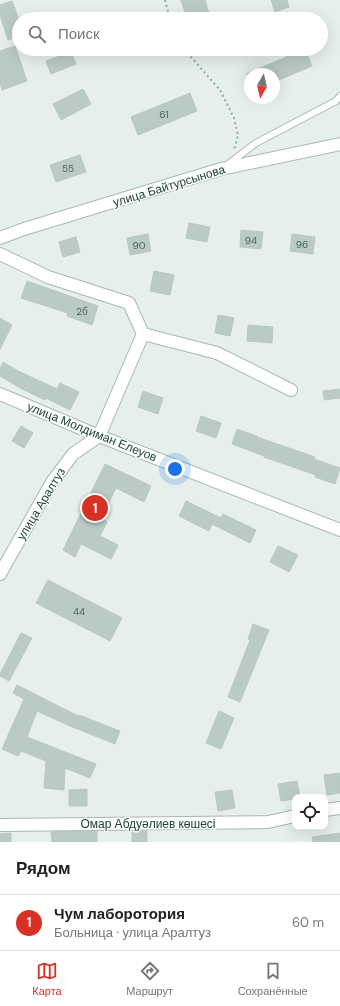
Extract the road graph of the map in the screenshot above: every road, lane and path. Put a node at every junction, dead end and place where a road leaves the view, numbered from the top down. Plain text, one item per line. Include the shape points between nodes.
1 (165, 0) edge
2 (168, 12) edge
3 (190, 56) edge
4 (340, 96) edge
5 (340, 144) edge
6 (234, 151) dead end
7 (221, 169) junction
8 (0, 238) edge
9 (0, 254) edge
10 (143, 334) junction
11 (291, 390) dead end
12 (0, 394) edge
13 (99, 436) junction
14 (340, 530) edge
15 (0, 574) edge
16 (340, 808) edge
17 (328, 810) edge
18 (292, 817) edge
19 (0, 824) edge

1 - 2 path
3 - 6 path via 220,90 234,118 238,135
4 - 7 lane via 336,101 256,143
5 - 7 street, улица Байтурсынова
7 - 8 street, улица Байтурсынова
9 - 10 street via 48,277 129,302
10 - 11 street via 217,353
10 - 13 street
12 - 13 street, улица Молдиман Елеуов
13 - 14 street, улица Молдиман Елеуов
13 - 15 street, улица Аралтуз via 73,454 52,482
16 - 17 street
18 - 19 street, Омар Абдуәлиев көшесі via 268,822

